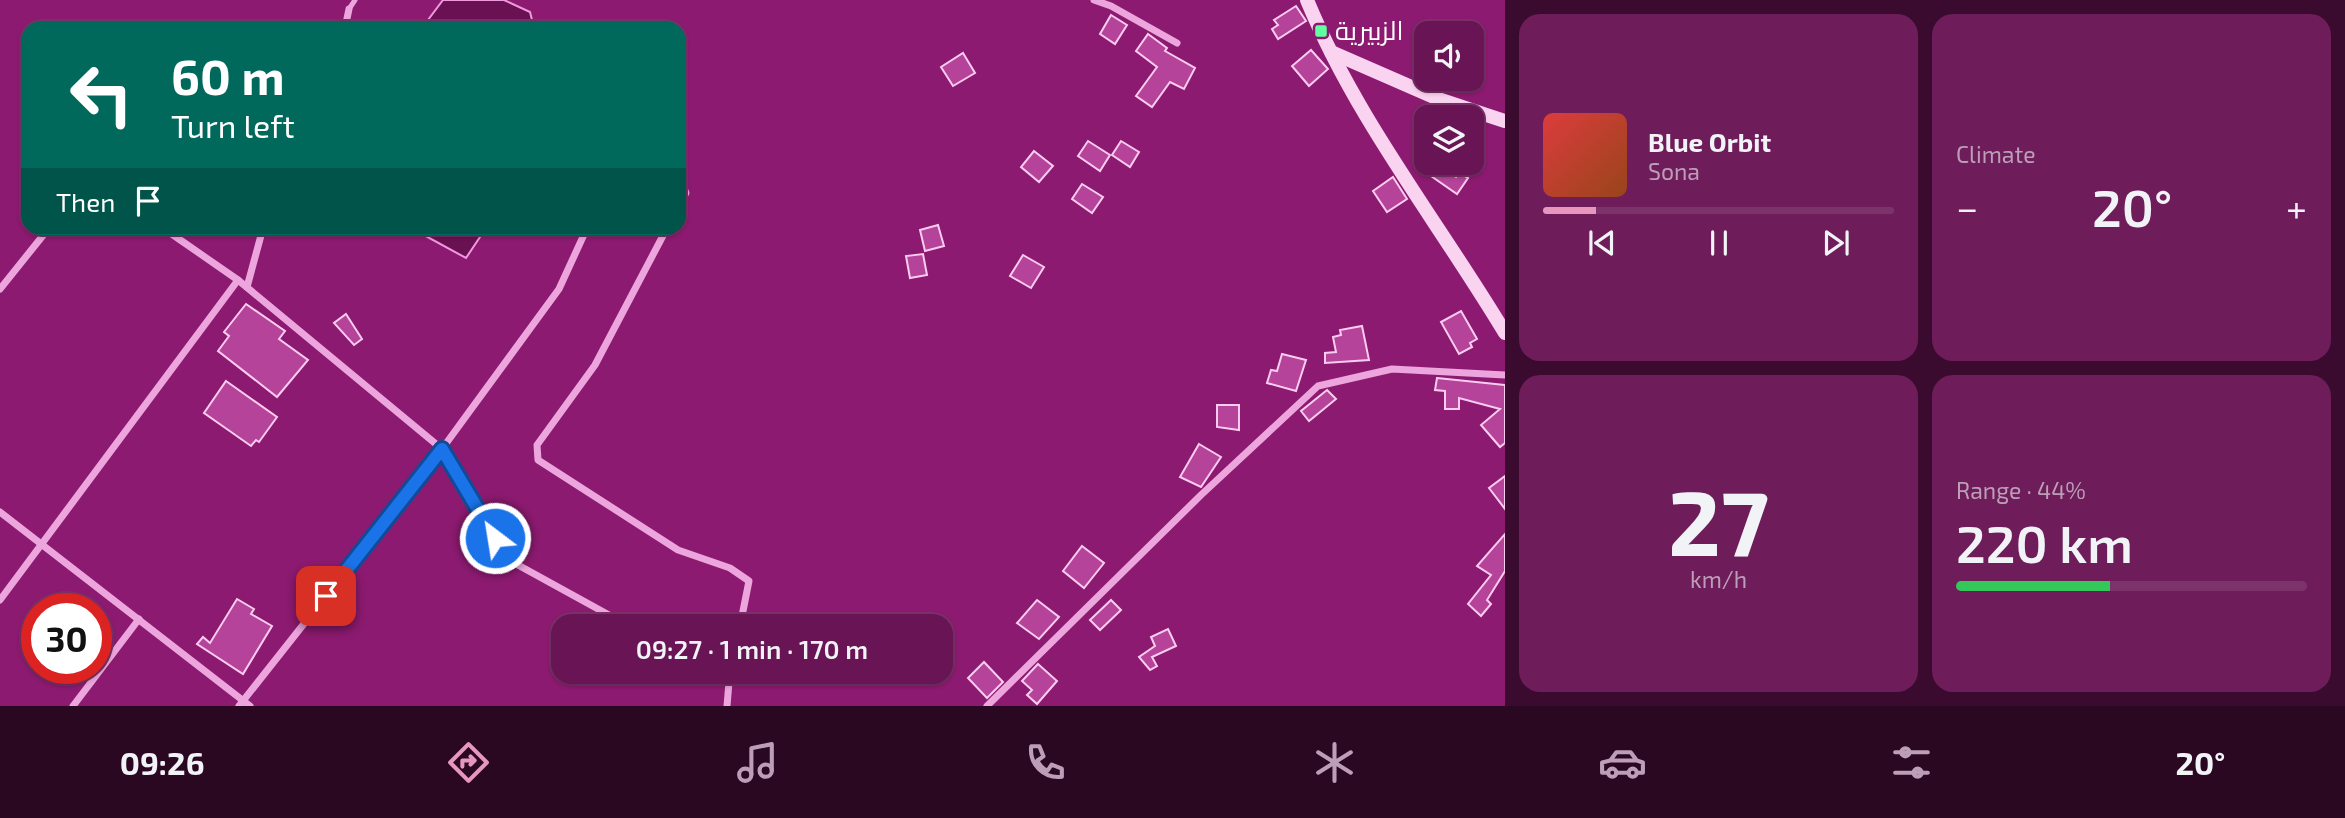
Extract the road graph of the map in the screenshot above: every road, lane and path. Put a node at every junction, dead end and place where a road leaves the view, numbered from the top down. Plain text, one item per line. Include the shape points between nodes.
1 (355, 0) edge
2 (1094, 0) edge
3 (1307, 0) edge
4 (349, 9) joint
5 (346, 21) edge
6 (1177, 43) dead end
7 (1331, 52) junction
8 (1505, 121) edge
9 (43, 235) edge
10 (173, 235) edge
11 (261, 235) edge
12 (584, 235) edge
13 (663, 235) edge
14 (238, 280) junction
15 (247, 287) junction
16 (0, 289) edge
17 (1505, 333) edge
18 (1505, 374) edge
19 (442, 449) junction
20 (0, 512) edge
21 (42, 544) junction
22 (0, 600) edge
23 (607, 614) edge
24 (742, 614) edge
25 (139, 619) junction
26 (729, 684) edge
27 (244, 705) edge
28 (72, 706) edge
29 (727, 706) edge
30 (987, 706) edge

1 - 4 lane
2 - 6 street
3 - 7 main road
4 - 5 street
7 - 8 main road via 1441,100
7 - 17 main road
9 - 16 street
10 - 14 street
11 - 15 street
12 - 19 street via 559,289
13 - 24 street via 595,365 537,445 538,460 678,550 730,568 748,581
14 - 15 street
14 - 21 street
15 - 19 street
18 - 30 street via 1392,369 1318,386
19 - 23 street via 509,560
19 - 27 street
20 - 21 street
21 - 22 street
21 - 25 street
25 - 27 street
25 - 28 street
26 - 29 street

